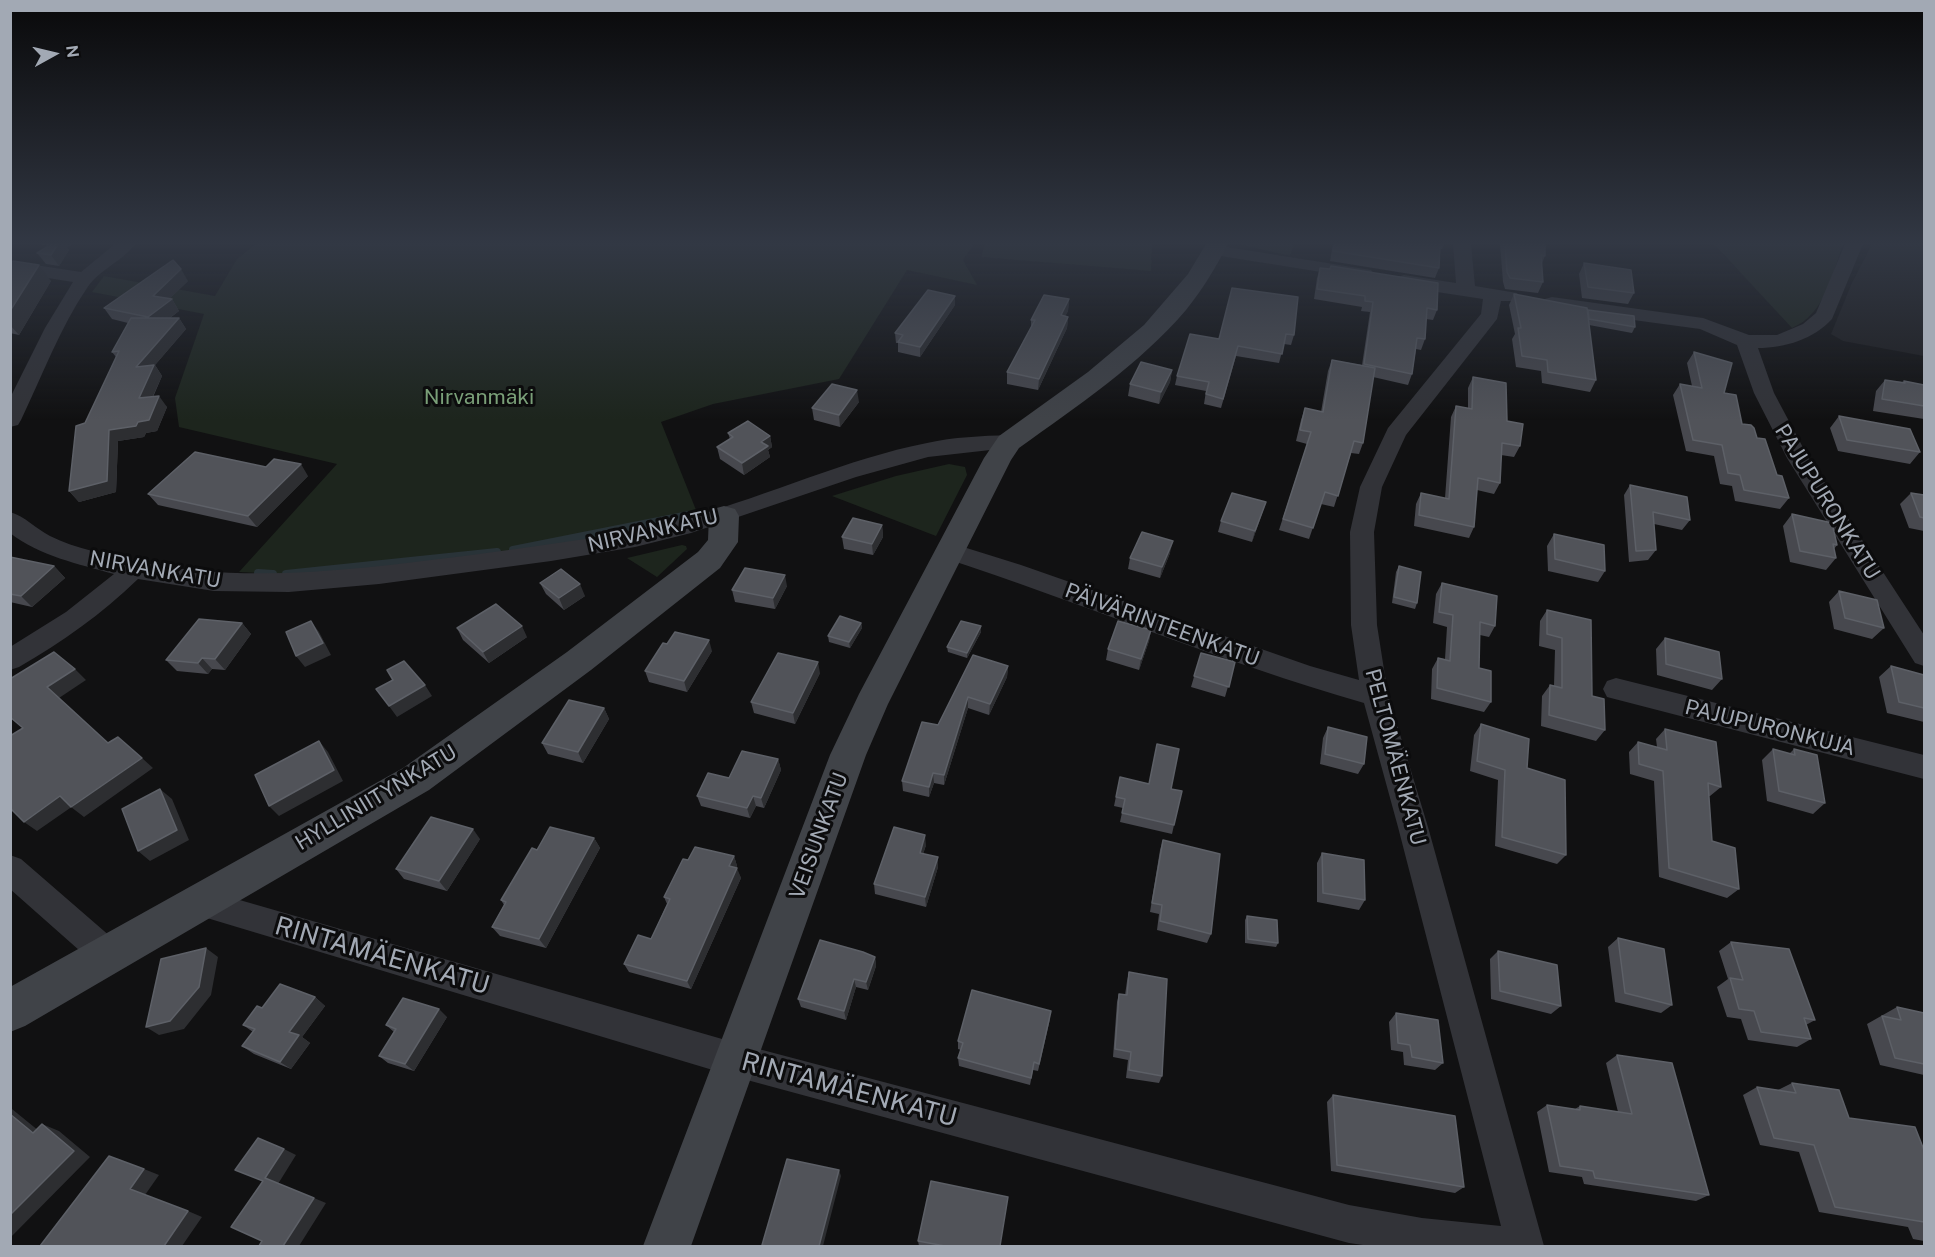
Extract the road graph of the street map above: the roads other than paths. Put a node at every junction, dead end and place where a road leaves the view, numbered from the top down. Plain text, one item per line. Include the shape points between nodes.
1 (70, 303) edge
2 (1180, 303) edge
3 (1484, 303) edge
4 (1543, 303) edge
5 (1830, 303) edge
6 (1746, 341) junction
7 (10, 420) edge
8 (1009, 442) junction
9 (723, 516) junction
10 (11, 521) edge
11 (950, 551) junction
12 (134, 570) junction
13 (1924, 656) edge
14 (10, 660) edge
15 (1616, 689) dead end
16 (1375, 696) junction
17 (1924, 767) edge
18 (10, 869) edge
19 (198, 902) junction
20 (108, 955) junction
21 (10, 1011) edge
22 (736, 1060) junction
23 (667, 1246) edge
24 (1507, 1246) edge
25 (1525, 1246) edge

1 - 7 street
2 - 8 street via 1149,335
3 - 16 street, PELTOMÄENKATU via 1490,315 1396,433 1371,487 1362,532 1362,574 1364,625
4 - 6 street via 1703,324
5 - 6 street via 1820,323 1811,330 1787,338
6 - 13 street, PAJUPURONKATU via 1764,393 1798,458
8 - 9 street, NIRVANKATU via 968,444 909,455
8 - 11 street, VEISUNKATU
9 - 12 street, NIRVANKATU via 572,550 285,584 229,583
9 - 19 street, HYLLINIITYNKATU via 723,542 709,560 489,728 416,779
10 - 12 street, NIRVANKATU via 58,551
11 - 16 street, PÄIVÄRINTEENKATU via 1307,676
11 - 22 street, VEISUNKATU via 848,755
12 - 14 street via 74,620
15 - 17 street, PAJUPURONKUJA
16 - 25 street, PELTOMÄENKATU
18 - 20 street
19 - 20 street, HYLLINIITYNKATU
19 - 22 street, RINTAMÄENKATU
20 - 21 street, HYLLINIITYNKATU
22 - 23 street, VEISUNKATU
22 - 24 street, RINTAMÄENKATU via 1349,1224

